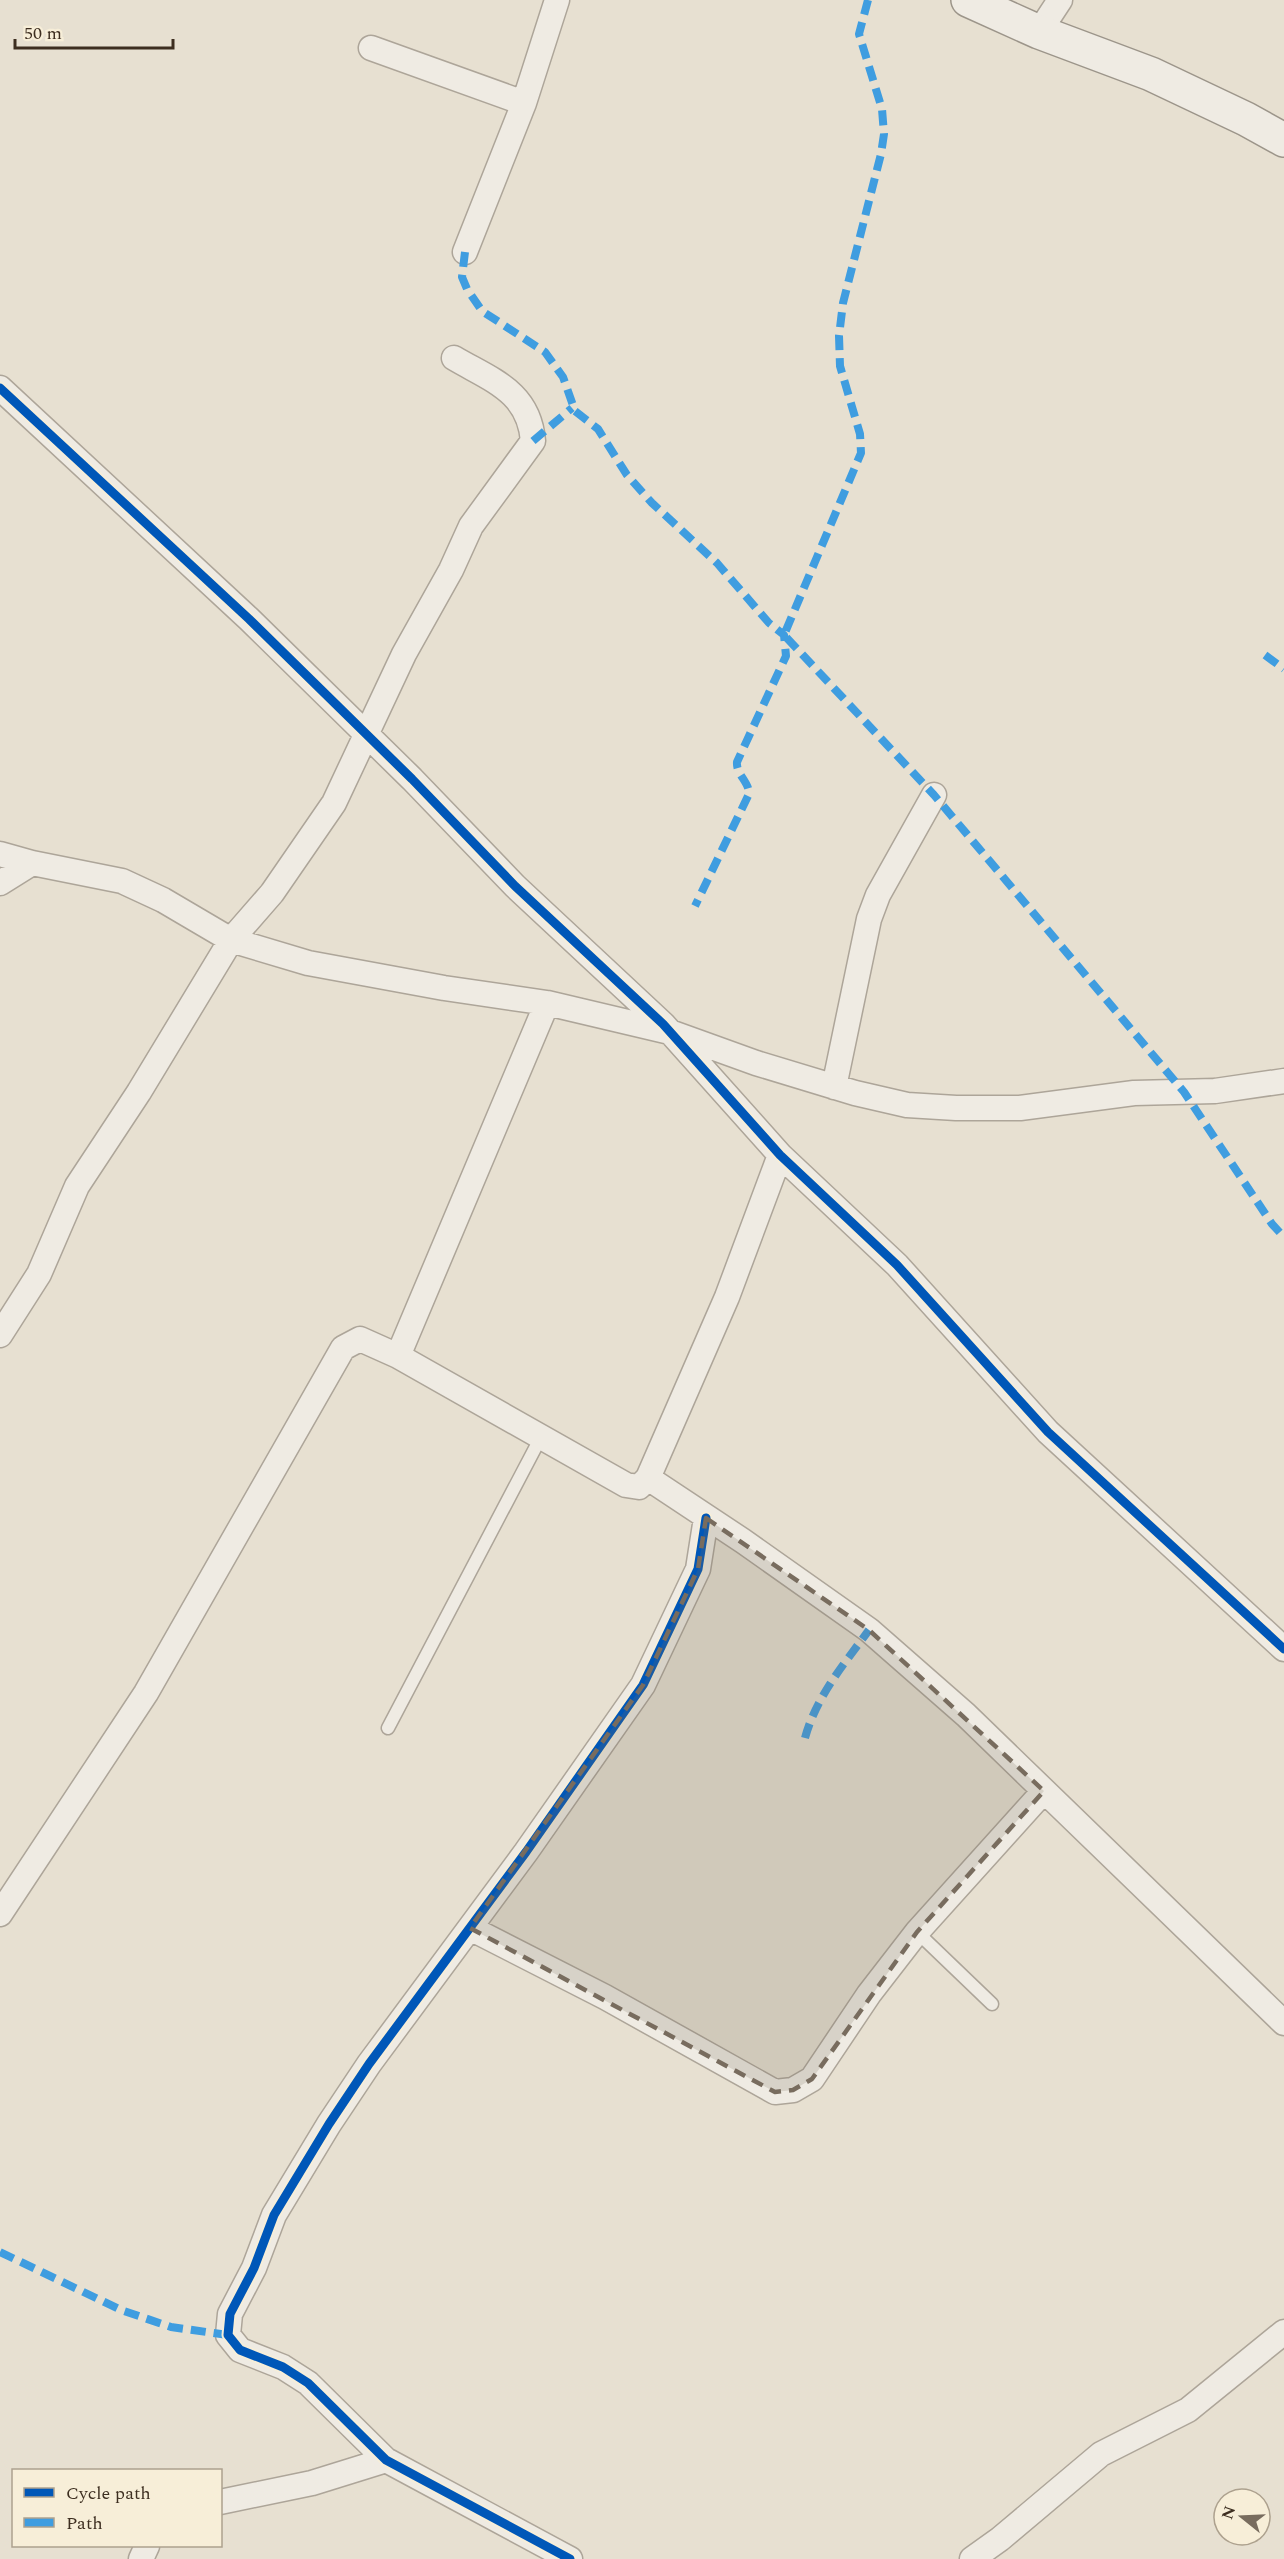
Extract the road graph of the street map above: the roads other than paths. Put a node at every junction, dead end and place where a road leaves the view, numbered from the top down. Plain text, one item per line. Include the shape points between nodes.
1 (557, 0) edge
2 (968, 0) edge
3 (1060, 0) edge
4 (1039, 32) junction
5 (371, 48) dead end
6 (524, 103) junction
7 (1284, 140) edge
8 (465, 252) dead end
9 (454, 358) dead end
10 (0, 388) edge
11 (367, 735) junction
12 (934, 795) dead end
13 (0, 854) edge
14 (32, 863) junction
15 (0, 883) edge
16 (231, 940) junction
17 (547, 1003) junction
18 (670, 1032) junction
19 (1284, 1081) edge
20 (834, 1087) junction
21 (780, 1155) junction
22 (0, 1335) edge
23 (398, 1356) junction
24 (541, 1437) junction
25 (648, 1478) junction
26 (706, 1518) junction
27 (1284, 1650) edge
28 (388, 1728) dead end
29 (1044, 1791) junction
30 (0, 1914) edge
31 (470, 1928) junction
32 (917, 1932) junction
33 (992, 2004) dead end
34 (1284, 2023) edge
35 (1284, 2332) edge
36 (386, 2460) junction
37 (222, 2502) edge
38 (570, 2559) edge
39 (972, 2559) edge

1 - 6 street
2 - 4 street
3 - 4 street
4 - 7 street via 1151,74
5 - 6 street
6 - 8 street
9 - 11 street via 513,394 527,411 533,441 471,526
10 - 11 street via 249,619
11 - 16 street via 320,825 272,893
11 - 18 street via 515,886
12 - 20 street via 868,919
13 - 14 street
14 - 15 street
14 - 16 street via 122,881
16 - 17 street via 344,971
16 - 22 street via 77,1186 39,1274
17 - 18 street
17 - 23 street
18 - 20 street
18 - 21 street
19 - 20 street via 1215,1091 1134,1093 1020,1108 907,1105
21 - 25 street via 727,1297
21 - 27 street via 897,1265 1048,1432
23 - 24 street
23 - 30 street via 360,1340 343,1348 146,1693
24 - 25 street via 626,1485 639,1487
24 - 28 lane
25 - 26 street
26 - 29 street via 869,1630
26 - 31 street via 698,1569 643,1685
29 - 32 street
29 - 34 street
31 - 32 street via 605,1997 775,2092 793,2090 812,2079 869,1994
31 - 36 street via 329,2124 274,2215 254,2268 230,2314 228,2335 240,2350 283,2367 308,2383
32 - 33 lane
35 - 39 street via 1188,2410 1101,2454
36 - 37 street via 312,2483
36 - 38 street

